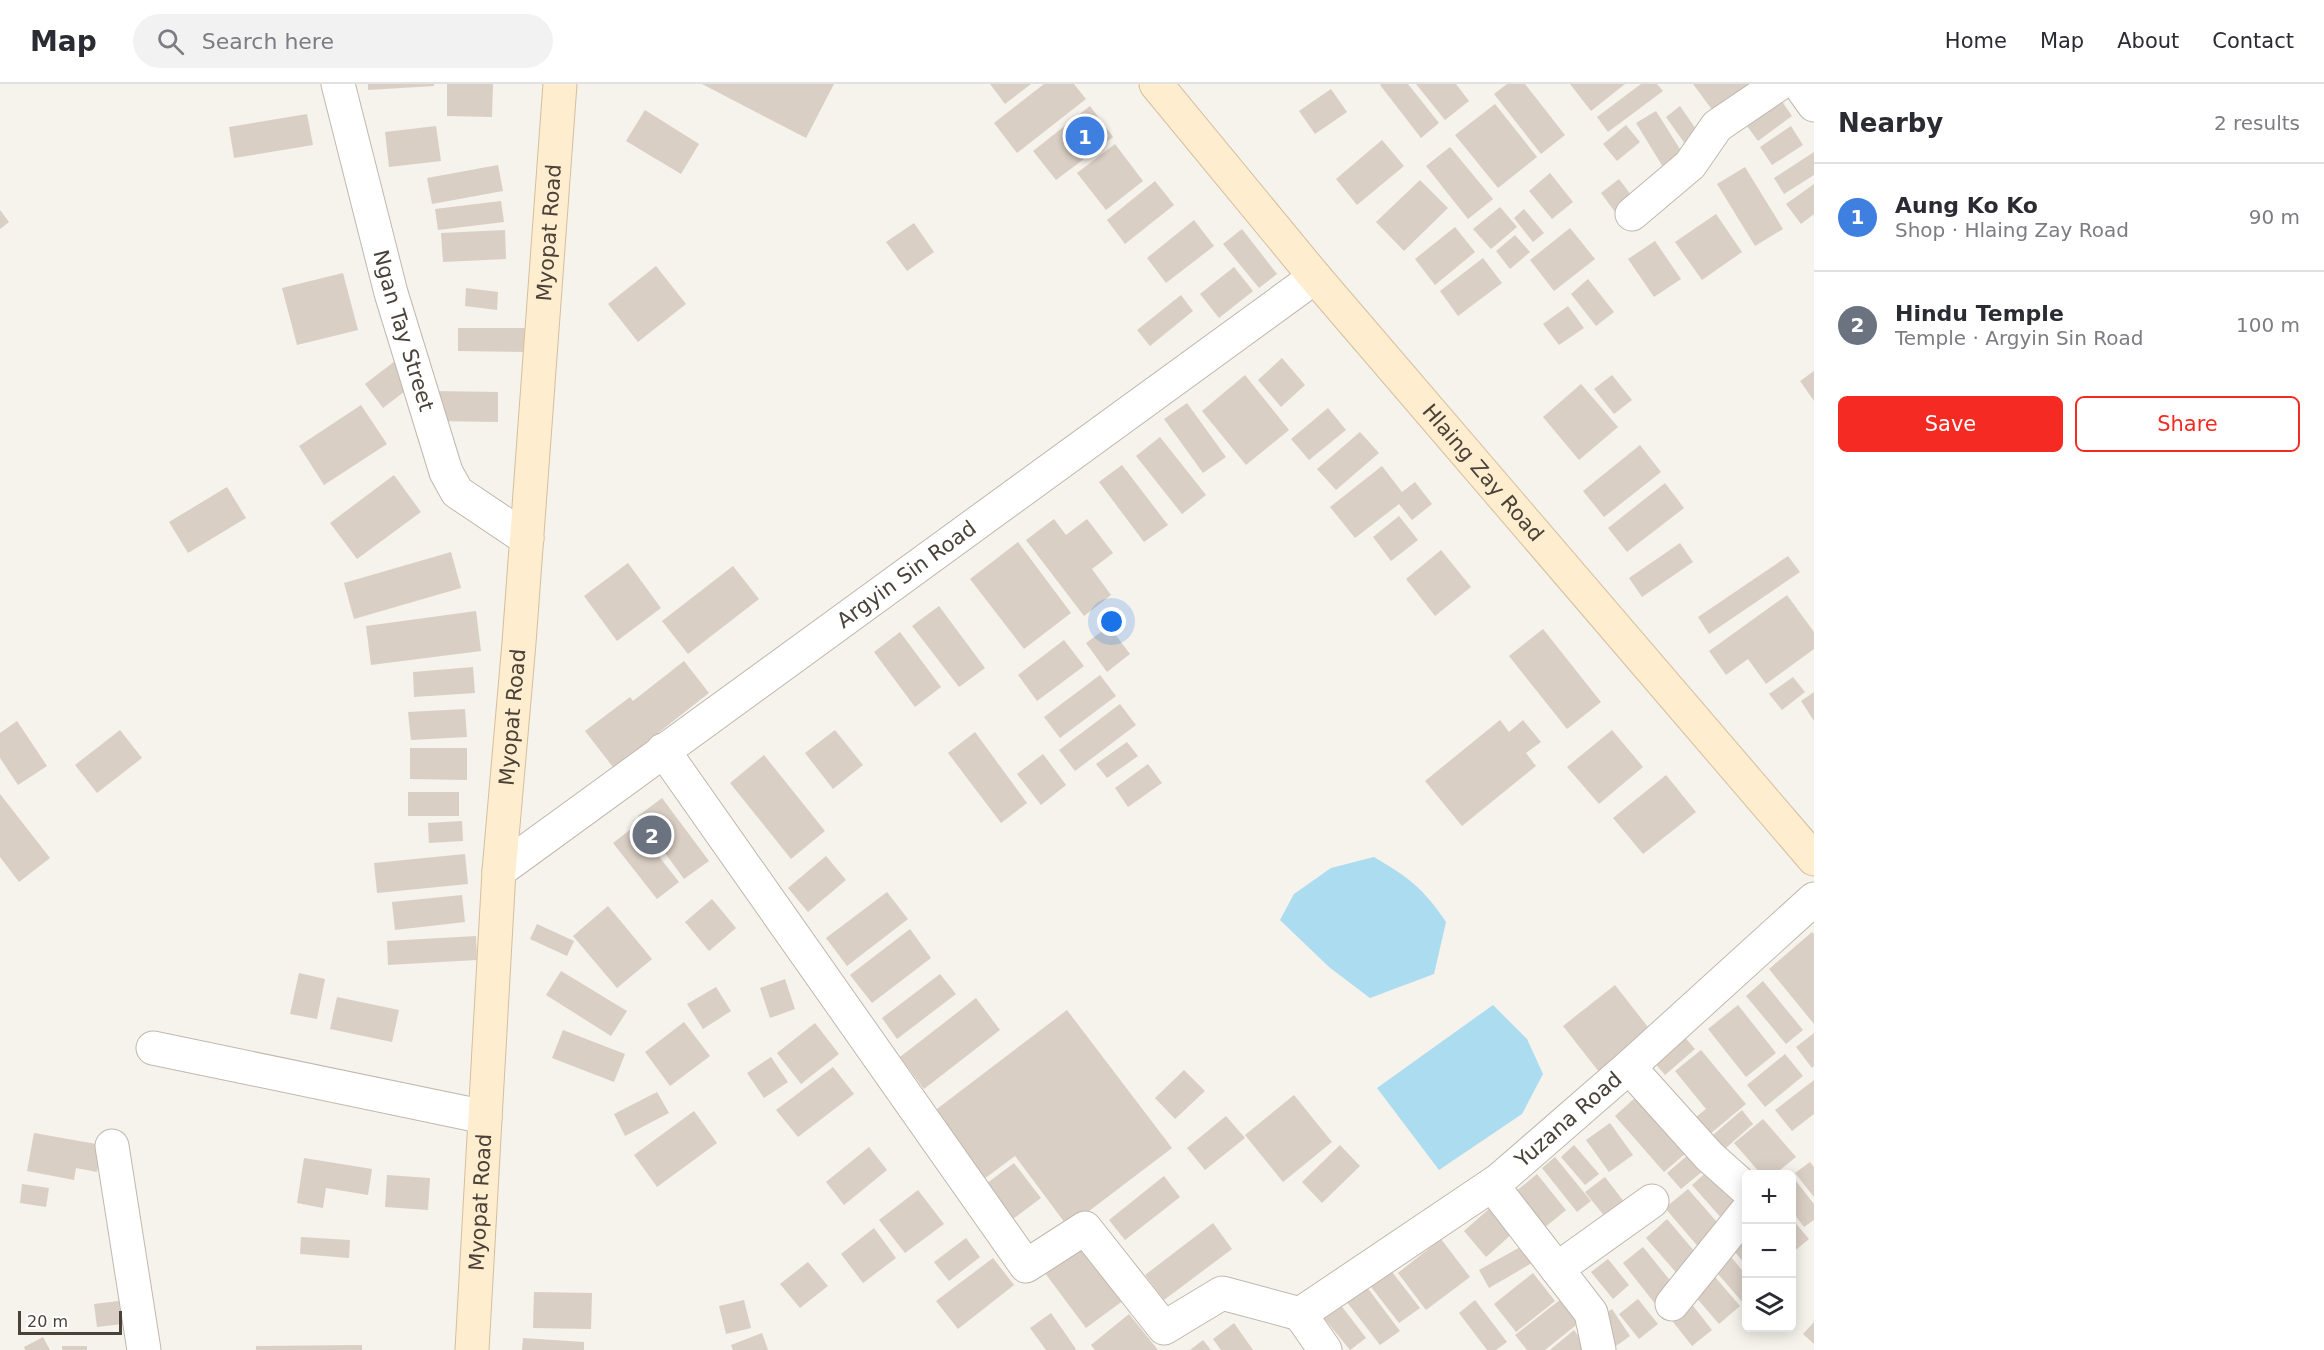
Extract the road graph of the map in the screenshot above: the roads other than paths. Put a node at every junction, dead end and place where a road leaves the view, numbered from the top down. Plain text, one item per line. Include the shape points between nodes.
1 (338, 84) edge
2 (560, 84) edge
3 (1156, 84) edge
4 (1779, 84) edge
5 (1632, 214) dead end
6 (1315, 277) junction
7 (527, 539) junction
8 (663, 750) junction
9 (1814, 859) edge
10 (499, 871) junction
11 (1814, 899) edge
12 (153, 1048) dead end
13 (1629, 1066) junction
14 (485, 1117) junction
15 (112, 1146) dead end
16 (1492, 1185) junction
17 (1742, 1186) edge
18 (1652, 1201) dead end
19 (1742, 1217) edge
20 (1557, 1269) junction
21 (1672, 1304) dead end
22 (1300, 1314) junction
23 (144, 1350) edge
24 (472, 1350) edge
25 (1325, 1350) edge
26 (1599, 1350) edge

1 - 7 street, Ngan Tay Street via 391,292 446,472 457,492
2 - 7 main road, Myopat Road
3 - 6 main road, Hlaing Zay Road
4 - 5 street via 1717,126 1690,165
6 - 8 street, Argyin Sin Road
6 - 9 main road, Hlaing Zay Road
7 - 10 main road, Myopat Road
8 - 10 street, Argyin Sin Road
8 - 22 street via 1026,1266 1085,1228 1164,1329 1222,1293
10 - 14 main road, Myopat Road
11 - 13 street, Yuzana Road
12 - 14 street
13 - 16 street, Yuzana Road
13 - 17 street via 1709,1156
14 - 24 main road, Myopat Road
15 - 23 street
16 - 20 street
16 - 22 street, Yuzana Road
18 - 20 street
19 - 21 street
20 - 26 street via 1591,1313
22 - 25 street

